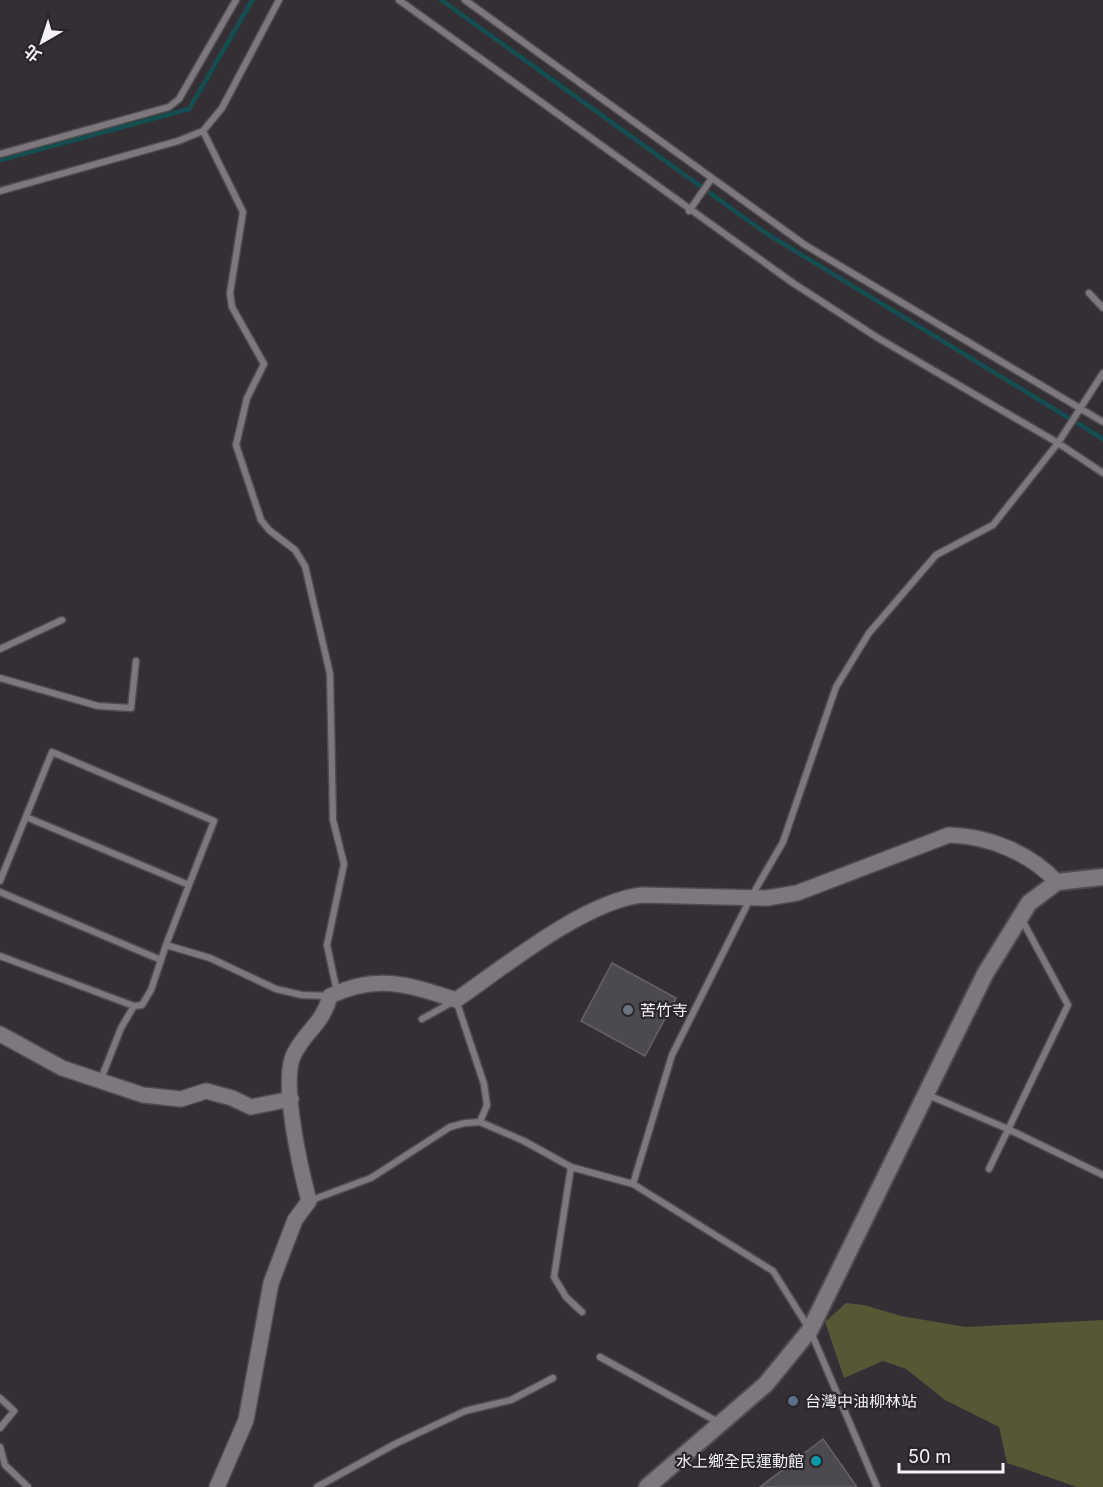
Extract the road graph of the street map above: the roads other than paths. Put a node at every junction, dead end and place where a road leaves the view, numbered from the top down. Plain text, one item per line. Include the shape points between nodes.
1 (236, 0) edge
2 (279, 0) edge
3 (399, 0) edge
4 (465, 0) edge
5 (203, 131) junction
6 (0, 154) edge
7 (711, 178) junction
8 (0, 191) edge
9 (689, 211) junction
10 (1089, 293) dead end
11 (1103, 308) edge
12 (1103, 373) edge
13 (1079, 409) junction
14 (1103, 422) edge
15 (1058, 443) junction
16 (1103, 473) edge
17 (62, 620) dead end
18 (0, 649) edge
19 (136, 661) dead end
20 (0, 678) edge
21 (26, 817) junction
22 (1103, 877) edge
23 (0, 881) edge
24 (1057, 882) junction
25 (189, 885) junction
26 (0, 892) edge
27 (750, 899) junction
28 (1020, 916) junction
29 (166, 945) junction
30 (0, 956) edge
31 (161, 960) junction
32 (334, 994) junction
33 (456, 1000) junction
34 (135, 1006) junction
35 (422, 1019) dead end
36 (0, 1034) edge
37 (101, 1081) junction
38 (927, 1095) junction
39 (291, 1099) junction
40 (480, 1122) junction
41 (1008, 1129) junction
42 (571, 1167) junction
43 (989, 1169) dead end
44 (1103, 1175) edge
45 (633, 1184) junction
46 (309, 1201) junction
47 (582, 1312) dead end
48 (810, 1330) junction
49 (600, 1357) dead end
50 (554, 1378) dead end
51 (0, 1398) edge
52 (721, 1424) junction
53 (0, 1428) edge
54 (0, 1447) edge
55 (28, 1487) edge
56 (217, 1487) edge
57 (317, 1487) edge
58 (647, 1487) edge
59 (877, 1487) edge

1 - 6 lane via 179,99 169,107
2 - 5 lane via 222,108
3 - 9 lane
4 - 7 lane
5 - 8 lane
5 - 32 lane via 243,212 230,294 232,307 264,364 247,398 236,444 261,520 295,550 305,566 330,674 333,820 344,864 327,945
7 - 9 lane
7 - 13 lane via 805,245
9 - 15 lane via 878,338
10 - 11 lane
12 - 13 lane
13 - 14 lane
13 - 15 lane
15 - 16 lane
15 - 27 lane via 993,525 936,555 869,633 836,687 783,842
17 - 18 lane
19 - 20 lane via 131,708 98,706
21 - 23 lane
21 - 25 lane
21 - 25 lane via 52,752 214,821
22 - 24 main road
24 - 27 street via 1025,856 975,838 949,835 813,889
24 - 28 main road via 1029,903
25 - 29 lane
26 - 31 lane
27 - 33 street via 624,897 583,916
27 - 45 lane via 672,1055
28 - 38 main road via 985,974
28 - 41 lane via 1068,1005
29 - 31 lane
29 - 32 lane via 210,958 276,989 302,995
30 - 34 lane
31 - 34 lane via 151,990 142,1005
32 - 33 street via 386,981
32 - 39 street via 326,1013 294,1054 290,1065
33 - 35 lane
33 - 40 lane via 484,1084 487,1105
34 - 37 lane via 120,1028
36 - 37 street via 62,1068
37 - 39 street via 143,1095 181,1100 206,1091 251,1107
38 - 41 lane
38 - 48 main road
39 - 46 street
40 - 42 lane
40 - 46 lane via 450,1127 371,1178
41 - 43 lane
41 - 44 lane
42 - 45 lane
42 - 47 lane via 554,1277 566,1297
45 - 48 lane via 773,1271
46 - 56 street via 295,1220 271,1283 246,1420
48 - 52 main road via 765,1384
48 - 59 lane
49 - 52 lane
50 - 57 lane via 511,1400 465,1411
51 - 53 lane via 14,1411
52 - 58 main road
54 - 55 lane via 5,1465

